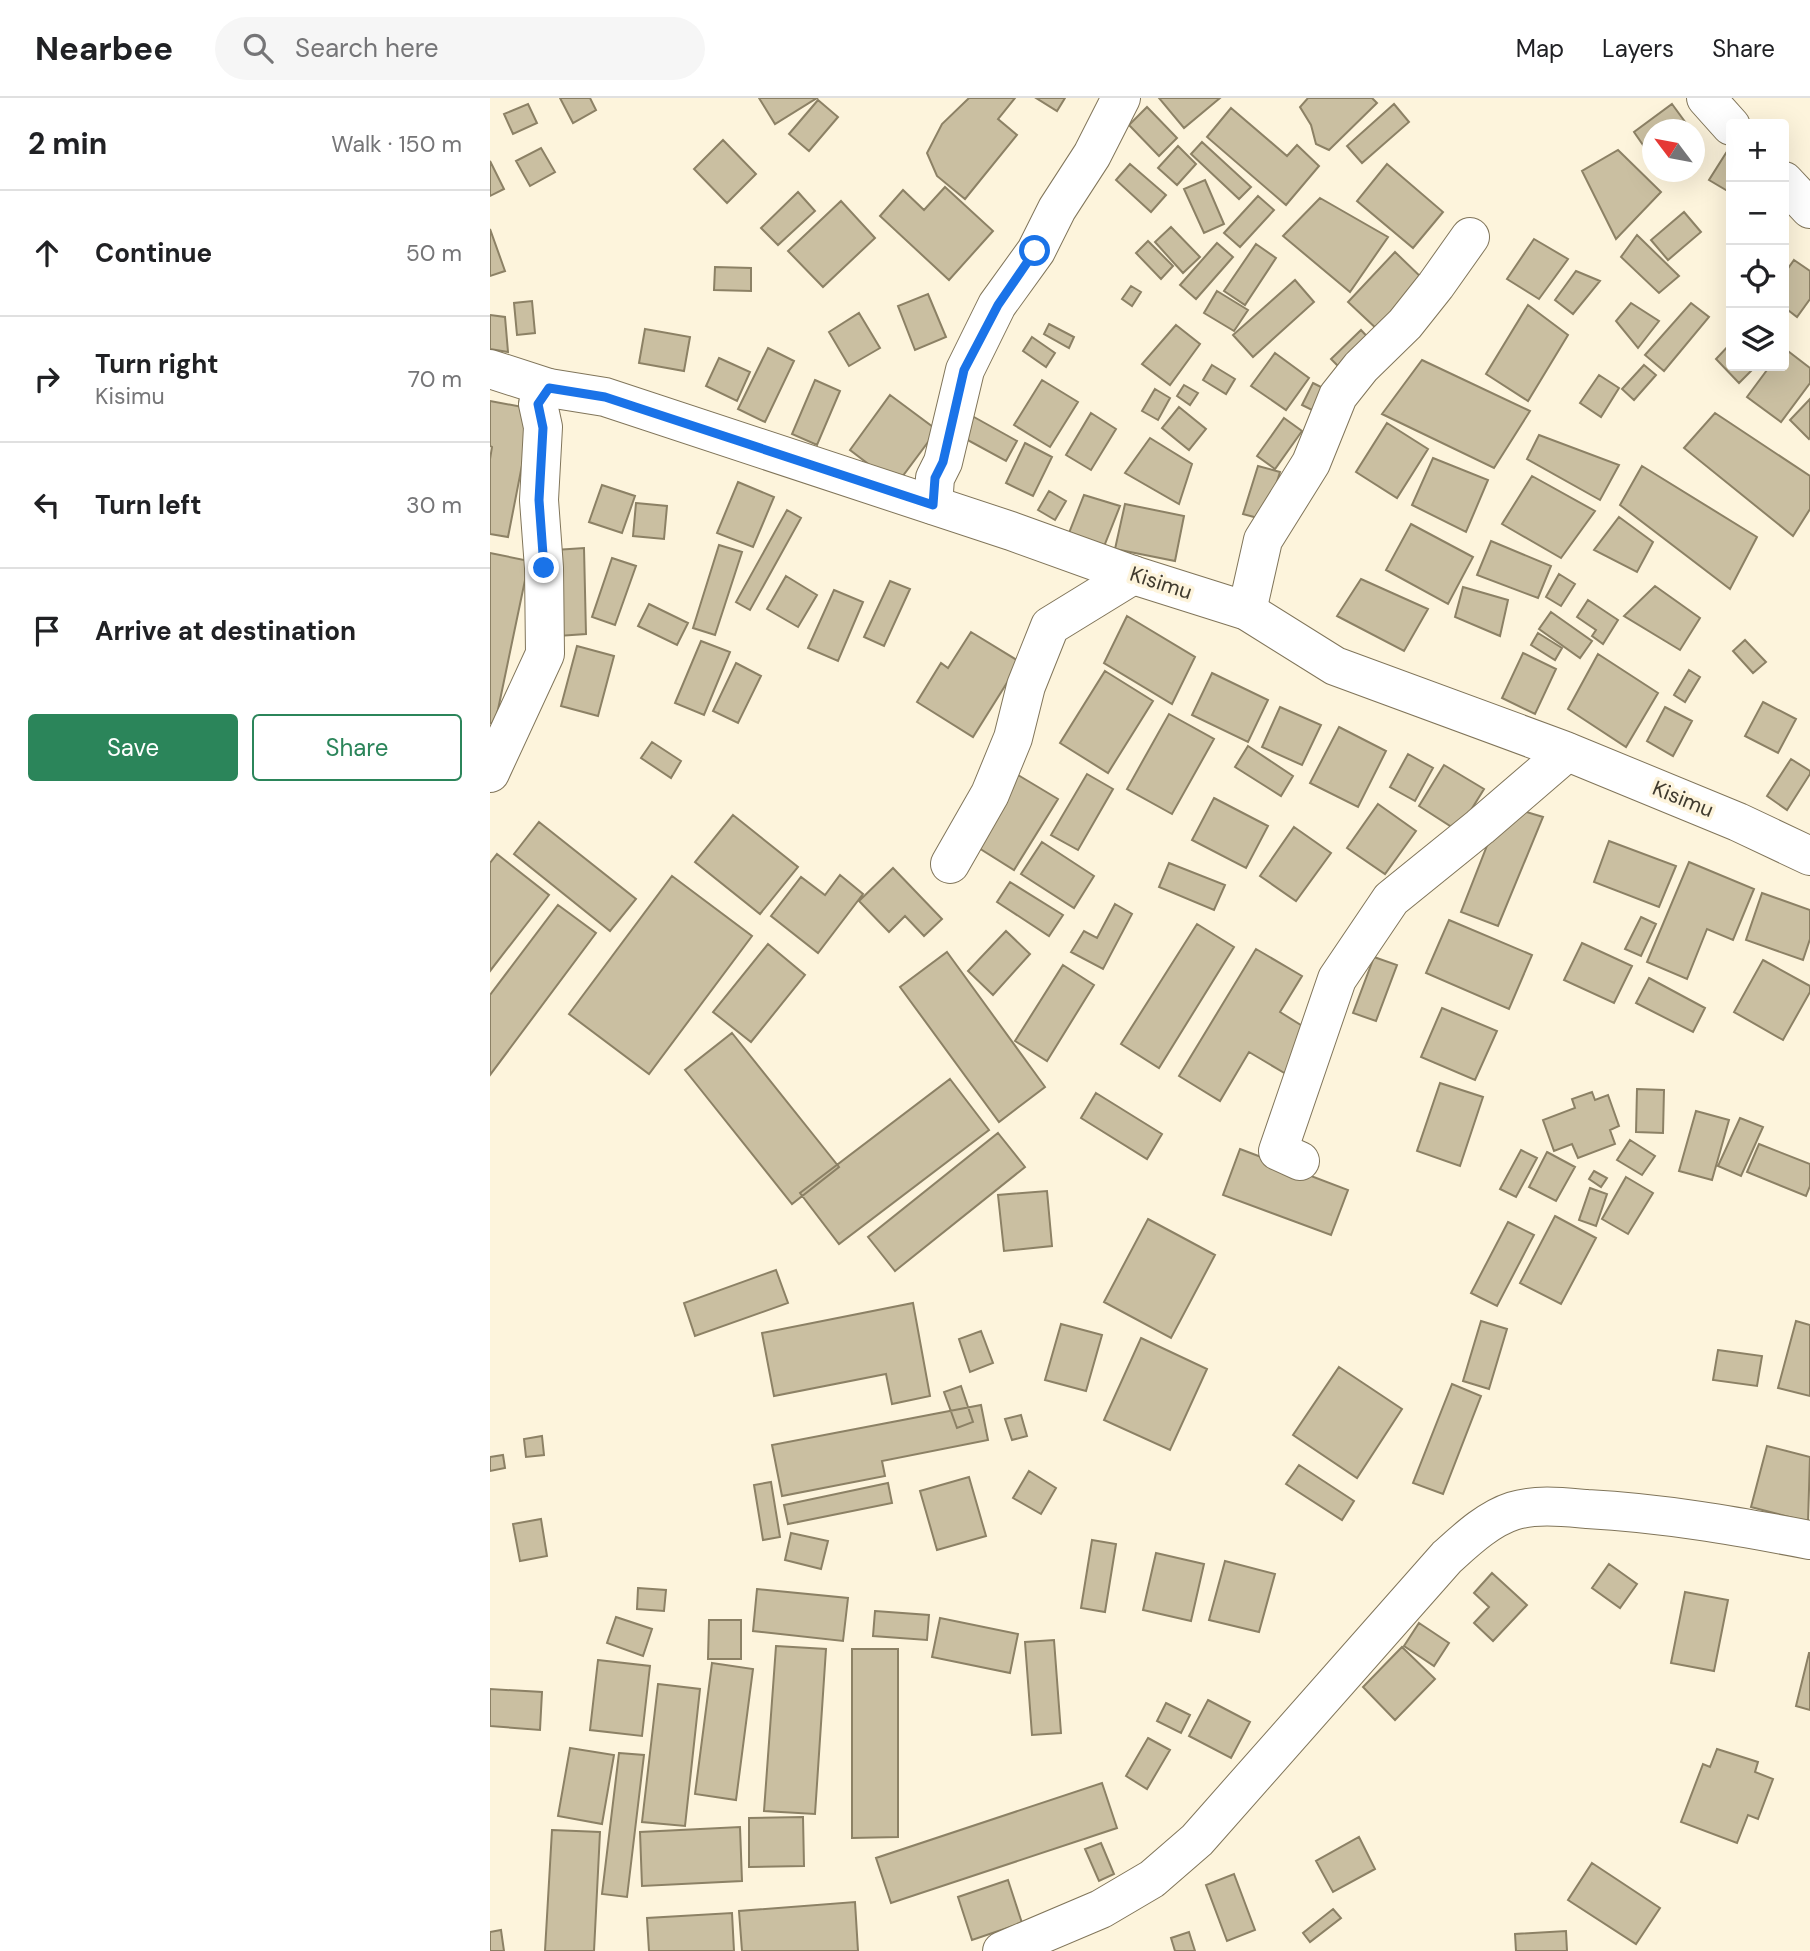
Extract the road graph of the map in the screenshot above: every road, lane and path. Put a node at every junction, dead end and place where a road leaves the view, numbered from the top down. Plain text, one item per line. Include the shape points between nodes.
1 (1121, 98) edge
2 (1706, 98) edge
3 (1726, 120) edge
4 (1785, 182) edge
5 (1810, 209) edge
6 (1470, 237) dead end
7 (490, 369) edge
8 (549, 388) junction
9 (933, 505) junction
10 (1133, 575) junction
11 (1247, 611) junction
12 (1567, 752) junction
13 (490, 773) edge
14 (1810, 856) edge
15 (950, 864) dead end
16 (1300, 1161) dead end
17 (1810, 1540) edge
18 (1023, 1947) edge

1 - 9 street via 964,370 943,462 935,478
2 - 3 street
4 - 5 street
6 - 11 street via 1405,324 1338,396 1311,463 1263,540
7 - 8 street, Kisimu
8 - 9 street, Kisimu via 605,397
8 - 13 street via 538,404 543,428 539,500 545,654
9 - 10 street, Kisimu
10 - 11 street, Kisimu
10 - 15 street via 1050,626 990,794
11 - 12 street, Kisimu via 1335,666
12 - 14 street, Kisimu
12 - 16 street via 1391,899 1345,968 1278,1151
17 - 18 street via 1629,1511 1551,1507 1512,1511 1478,1530 1447,1556 1197,1840 1152,1879

